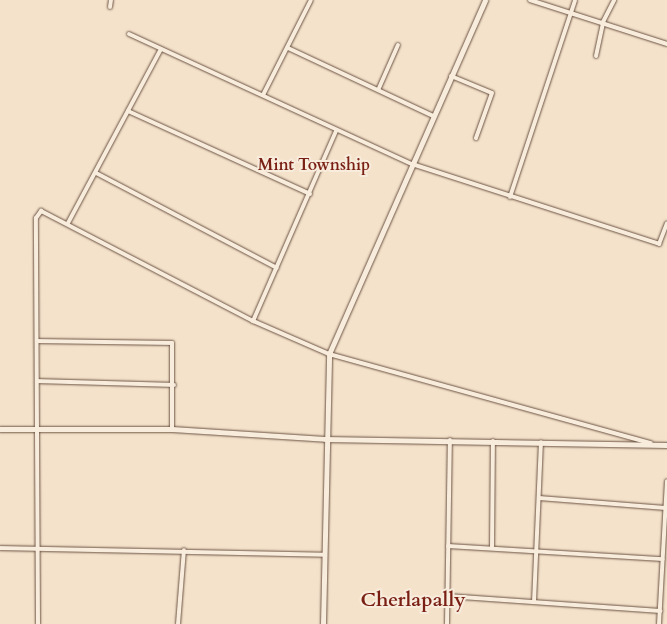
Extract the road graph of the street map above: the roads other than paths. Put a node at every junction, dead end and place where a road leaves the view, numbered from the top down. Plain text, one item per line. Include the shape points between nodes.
1 (111, 0) edge
2 (311, 0) edge
3 (485, 0) edge
4 (530, 0) edge
5 (575, 0) edge
6 (614, 0) edge
7 (110, 7) dead end
8 (571, 13) junction
9 (603, 22) junction
10 (129, 34) dead end
11 (667, 44) edge
12 (398, 45) dead end
13 (288, 48) junction
14 (161, 49) junction
15 (596, 56) dead end
16 (451, 76) junction
17 (379, 88) junction
18 (263, 95) junction
19 (128, 111) junction
20 (433, 116) junction
21 (336, 131) junction
22 (476, 138) dead end
23 (412, 164) junction
24 (96, 173) junction
25 (310, 194) junction
26 (510, 197) junction
27 (667, 223) edge
28 (68, 224) junction
29 (277, 268) junction
30 (253, 321) junction
31 (37, 342) junction
32 (329, 354) junction
33 (37, 381) junction
34 (174, 385) junction
35 (0, 429) edge
36 (37, 430) junction
37 (172, 430) junction
38 (325, 439) junction
39 (450, 440) junction
40 (493, 441) junction
41 (541, 442) junction
42 (653, 444) junction
43 (667, 445) edge
44 (667, 480) edge
45 (538, 498) junction
46 (666, 508) junction
47 (448, 546) junction
48 (0, 548) edge
49 (38, 548) junction
50 (492, 548) junction
51 (184, 550) junction
52 (536, 551) junction
53 (323, 556) junction
54 (663, 559) junction
55 (448, 596) junction
56 (534, 602) junction
57 (660, 611) junction
58 (38, 624) edge
59 (178, 624) edge
60 (322, 624) edge
61 (447, 624) edge
62 (659, 624) edge

1 - 7 street
2 - 13 street
3 - 16 street
4 - 8 street
5 - 8 street
6 - 9 street
8 - 9 street
8 - 26 street
9 - 11 street
9 - 15 street
10 - 14 street
12 - 17 street
13 - 17 street
13 - 18 street
14 - 18 street
14 - 19 street
16 - 20 street
16 - 22 street via 492,93
17 - 20 street
18 - 21 street
19 - 24 street
19 - 25 street
20 - 23 street
21 - 23 street
21 - 25 street
23 - 26 street
23 - 32 street
24 - 28 street
24 - 29 street
25 - 29 street
26 - 27 street via 659,244
28 - 30 street
28 - 31 street via 44,211 36,218
29 - 30 street
30 - 32 street
31 - 33 street
31 - 34 street via 172,343
32 - 38 street
32 - 42 street
33 - 34 street
33 - 36 street
34 - 37 street
35 - 36 street
36 - 37 street
36 - 49 street
37 - 38 street
38 - 39 street
38 - 53 street
39 - 40 street
39 - 47 street
40 - 41 street
40 - 50 street
41 - 42 street
41 - 45 street
42 - 43 street
44 - 46 street
45 - 46 street
45 - 52 street
46 - 54 street
47 - 50 street
47 - 55 street
48 - 49 street
49 - 51 street
49 - 58 street
50 - 52 street
51 - 53 street
51 - 59 street
52 - 54 street
52 - 56 street
53 - 60 street
54 - 57 street
55 - 56 street
55 - 61 street
56 - 57 street
57 - 62 street

